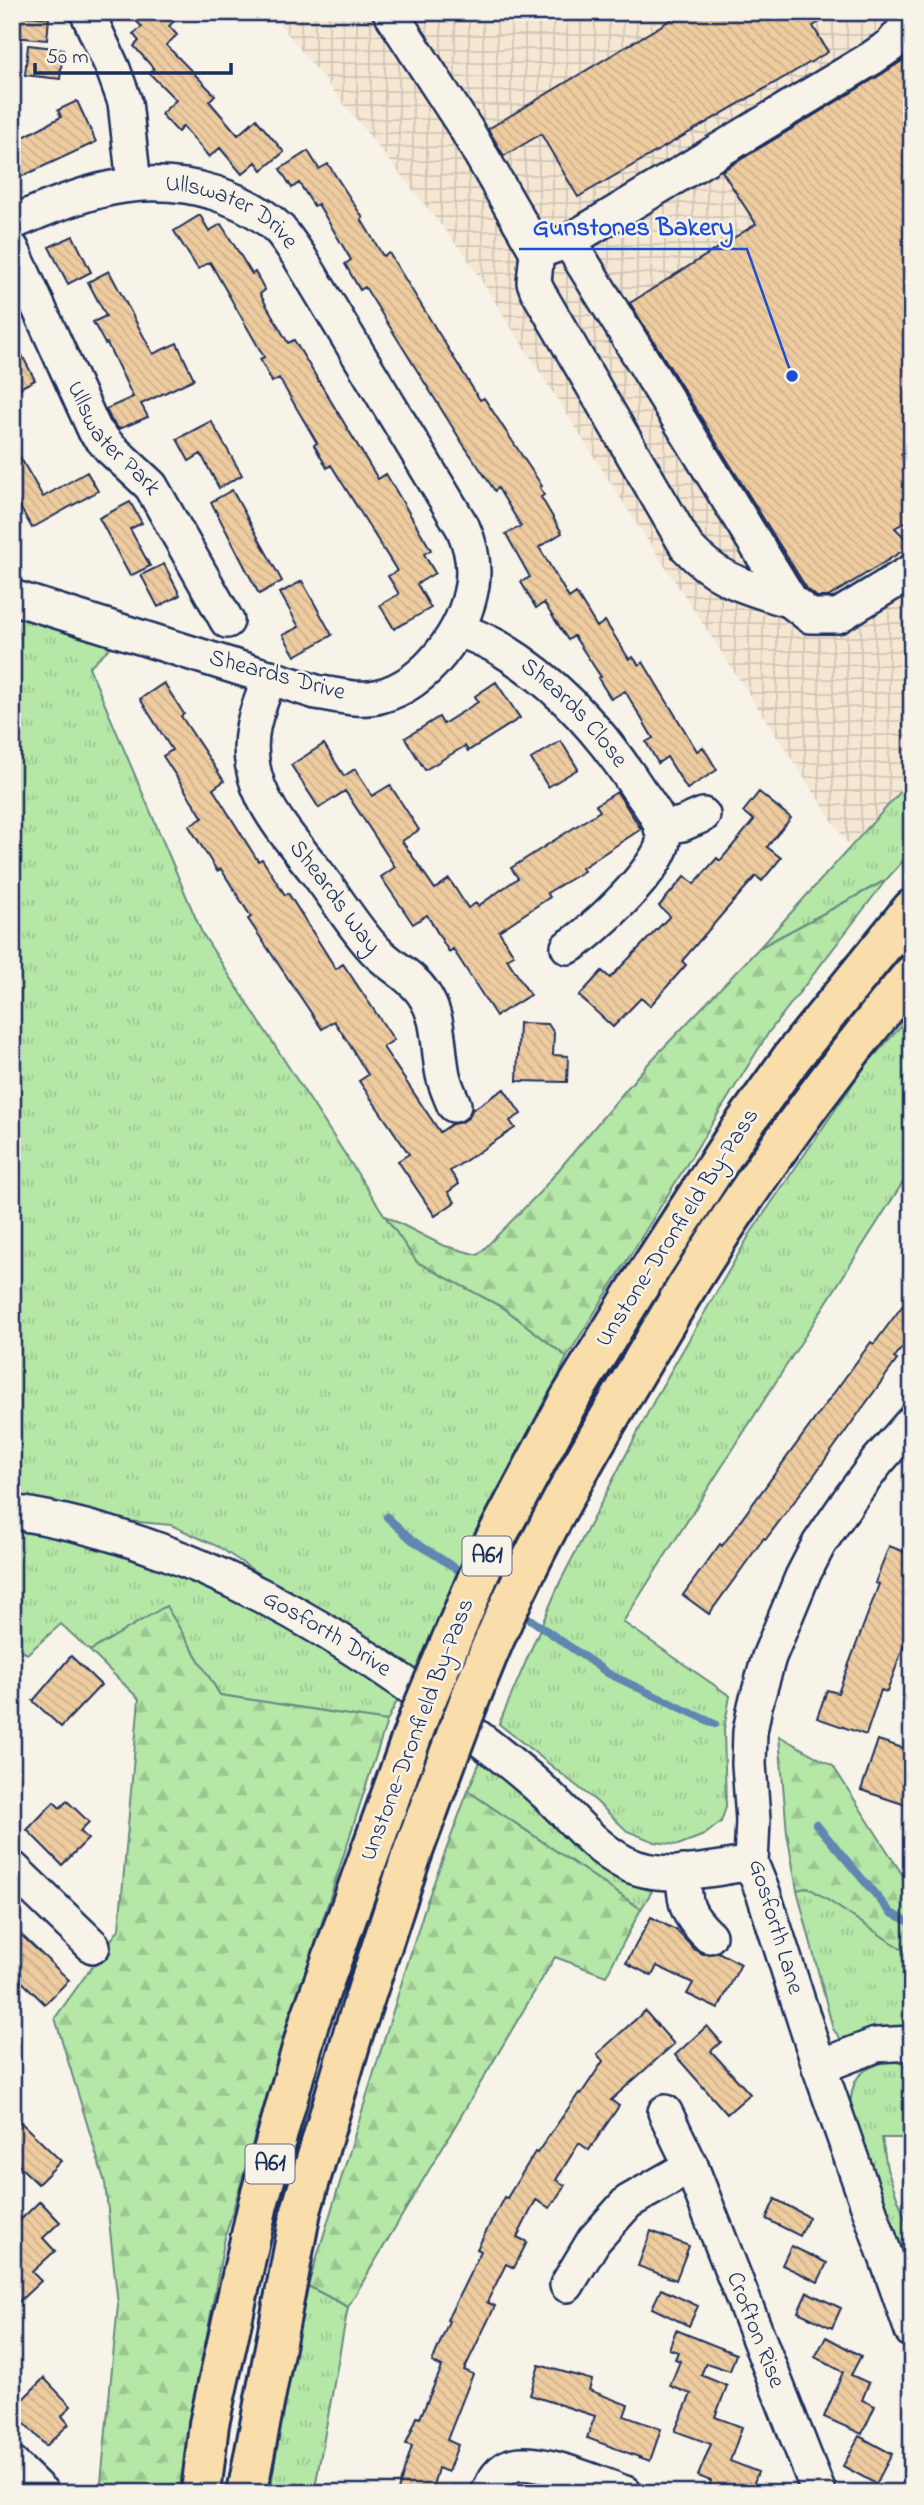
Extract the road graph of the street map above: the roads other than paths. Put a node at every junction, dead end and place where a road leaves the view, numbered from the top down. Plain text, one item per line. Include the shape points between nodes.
1 (87, 12) edge
2 (390, 12) edge
3 (902, 21) edge
4 (134, 184) junction
5 (12, 223) edge
6 (569, 241) junction
7 (12, 249) edge
8 (537, 252) junction
9 (374, 383) joint
10 (912, 571) edge
11 (12, 597) edge
12 (791, 601) junction
13 (226, 621) dead end
14 (458, 628) junction
15 (270, 677) junction
16 (703, 816) dead end
17 (661, 828) junction
18 (912, 909) edge
19 (568, 947) dead end
20 (912, 975) edge
21 (454, 1105) dead end
22 (912, 1422) edge
23 (12, 1512) edge
24 (751, 1863) junction
25 (12, 1868) edge
26 (682, 1872) junction
27 (709, 1936) dead end
28 (93, 1946) dead end
29 (912, 2043) edge
30 (819, 2067) junction
31 (665, 2112) dead end
32 (691, 2166) junction
33 (567, 2285) dead end
34 (912, 2331) edge
35 (12, 2464) edge
36 (42, 2493) edge
37 (201, 2493) edge
38 (247, 2493) edge
39 (488, 2493) edge
40 (625, 2493) edge
41 (819, 2493) edge

1 - 4 street via 125,102
2 - 8 street via 466,129
3 - 6 street via 891,45 872,58
4 - 5 street, Ullswater Drive via 51,206
4 - 9 street, Ullswater Drive via 201,189 263,215 299,256
6 - 8 street
6 - 12 street
7 - 13 street, Ullswater Park via 95,431 151,486
8 - 12 street via 537,290 688,547 720,577
9 - 14 street, Sheards Drive via 470,544 472,583
10 - 12 street via 838,616 810,616
11 - 15 street, Sheards Drive
14 - 15 street, Sheards Drive via 420,676 379,697 316,692
14 - 17 street, Sheards Close via 500,648 568,700 598,731
15 - 21 street, Sheards Way via 253,725 250,749 252,773 262,799 375,950 422,990 436,1020 443,1078
16 - 17 street
17 - 19 street via 660,852 648,868 616,907
18 - 37 highway, Unstone-Dronfield By-Pass / A61, bridge via 786,1066 697,1194 569,1400 489,1551 419,1717 309,2022 258,2204 209,2424
20 - 38 highway, Unstone-Dronfield By-Pass / A61, bridge via 815,1095 724,1225 586,1455 525,1572 475,1684 352,2034 301,2211
22 - 24 street, Gosforth Lane via 877,1462 819,1544 769,1657 750,1732
23 - 26 street, Gosforth Drive via 45,1517 172,1555 252,1590 371,1661 488,1745 610,1854 650,1871
24 - 26 street, Gosforth Drive
24 - 30 street, Gosforth Lane
25 - 28 street
26 - 27 street via 688,1911
29 - 30 street via 876,2045
30 - 34 street, Gosforth Lane
31 - 32 street, Crofton Rise
32 - 33 street via 628,2202 594,2240
32 - 41 street, Crofton Rise
35 - 36 street
39 - 40 street via 498,2474 522,2463

